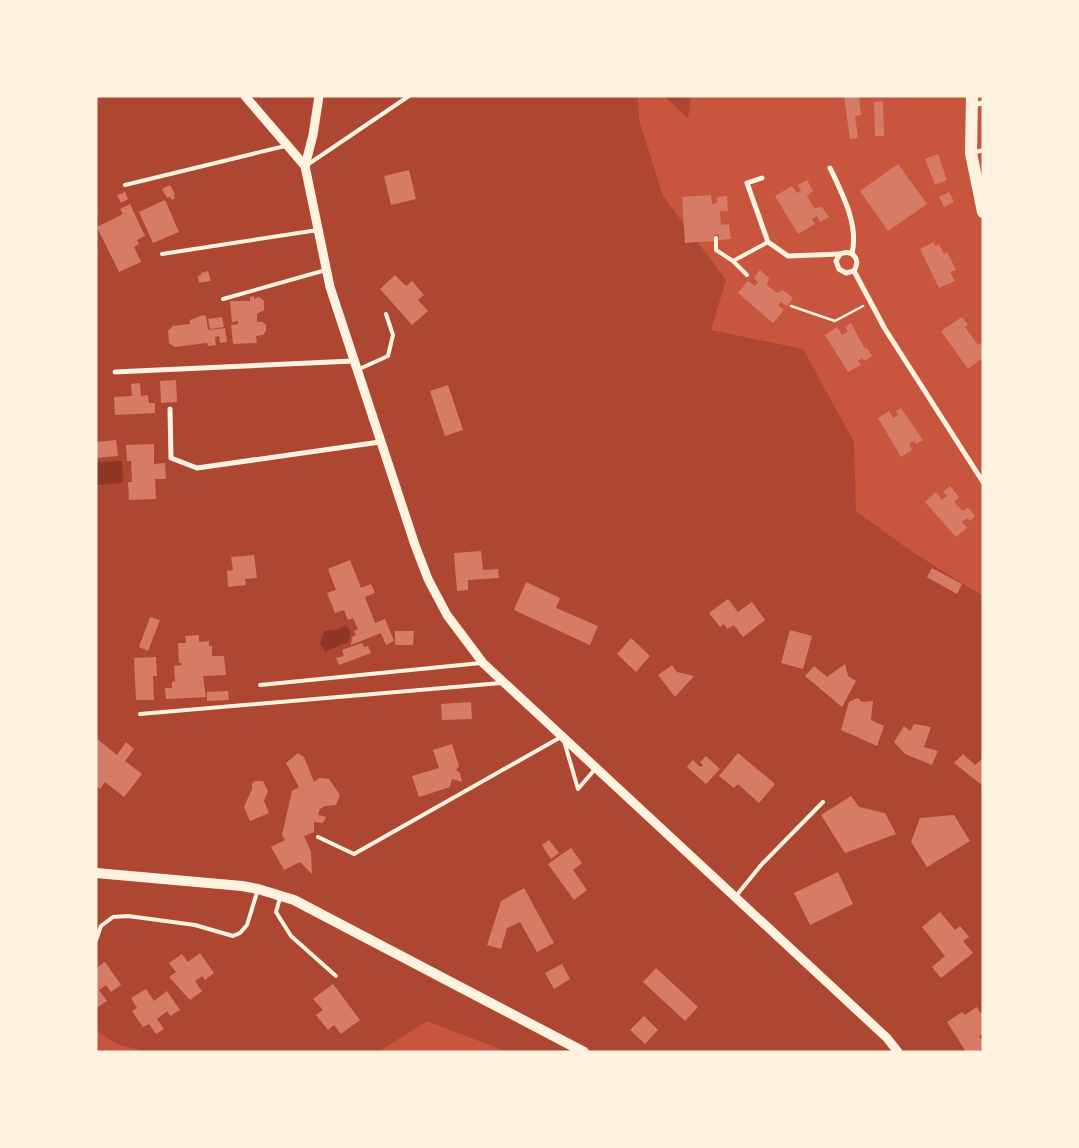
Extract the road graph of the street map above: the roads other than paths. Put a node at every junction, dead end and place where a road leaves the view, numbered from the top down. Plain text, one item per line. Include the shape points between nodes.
1 (245, 96) edge
2 (319, 96) edge
3 (409, 96) edge
4 (975, 101) edge
5 (286, 146) junction
6 (977, 152) edge
7 (305, 166) junction
8 (830, 168) dead end
9 (762, 178) dead end
10 (125, 185) dead end
11 (981, 197) edge
12 (983, 212) edge
13 (318, 230) junction
14 (716, 238) dead end
15 (768, 242) junction
16 (852, 253) junction
17 (162, 254) dead end
18 (840, 254) junction
19 (733, 261) junction
20 (326, 270) junction
21 (854, 271) junction
22 (747, 274) dead end
23 (223, 299) dead end
24 (386, 314) dead end
25 (354, 361) junction
26 (357, 371) junction
27 (115, 372) dead end
28 (170, 409) dead end
29 (380, 442) junction
30 (983, 482) edge
31 (483, 663) junction
32 (505, 683) junction
33 (260, 685) dead end
34 (140, 714) dead end
35 (562, 736) junction
36 (596, 768) junction
37 (823, 802) dead end
38 (318, 837) dead end
39 (96, 873) edge
40 (258, 889) junction
41 (281, 896) junction
42 (736, 896) junction
43 (96, 940) edge
44 (336, 976) dead end
45 (584, 1052) edge
46 (898, 1052) edge

1 - 5 street
2 - 7 street
3 - 7 lane
4 - 6 main road
5 - 7 street
5 - 10 lane
6 - 11 main road
7 - 13 street
8 - 16 street via 848,209 854,244
9 - 15 street via 747,183
11 - 12 main road
13 - 17 lane
13 - 20 street
14 - 19 lane via 716,250
15 - 18 street via 788,256
15 - 19 lane
16 - 18 street
16 - 21 street via 857,258
18 - 21 street via 836,261 839,269 846,273
19 - 22 lane
20 - 23 lane
20 - 25 street
21 - 30 street via 869,302
24 - 26 lane via 393,335 388,356
25 - 26 street
25 - 27 street
26 - 29 street
28 - 29 street via 171,458 198,468
29 - 31 street via 436,596
31 - 32 street
31 - 33 lane
32 - 34 lane
32 - 35 street
35 - 36 street
35 - 36 lane via 578,789
35 - 38 lane via 354,854
36 - 42 street
37 - 42 lane via 762,864
39 - 40 main road
40 - 41 main road
40 - 43 lane via 247,924 233,936 195,925 113,916 101,926
41 - 44 lane via 276,912 291,936
41 - 45 main road
42 - 46 street

